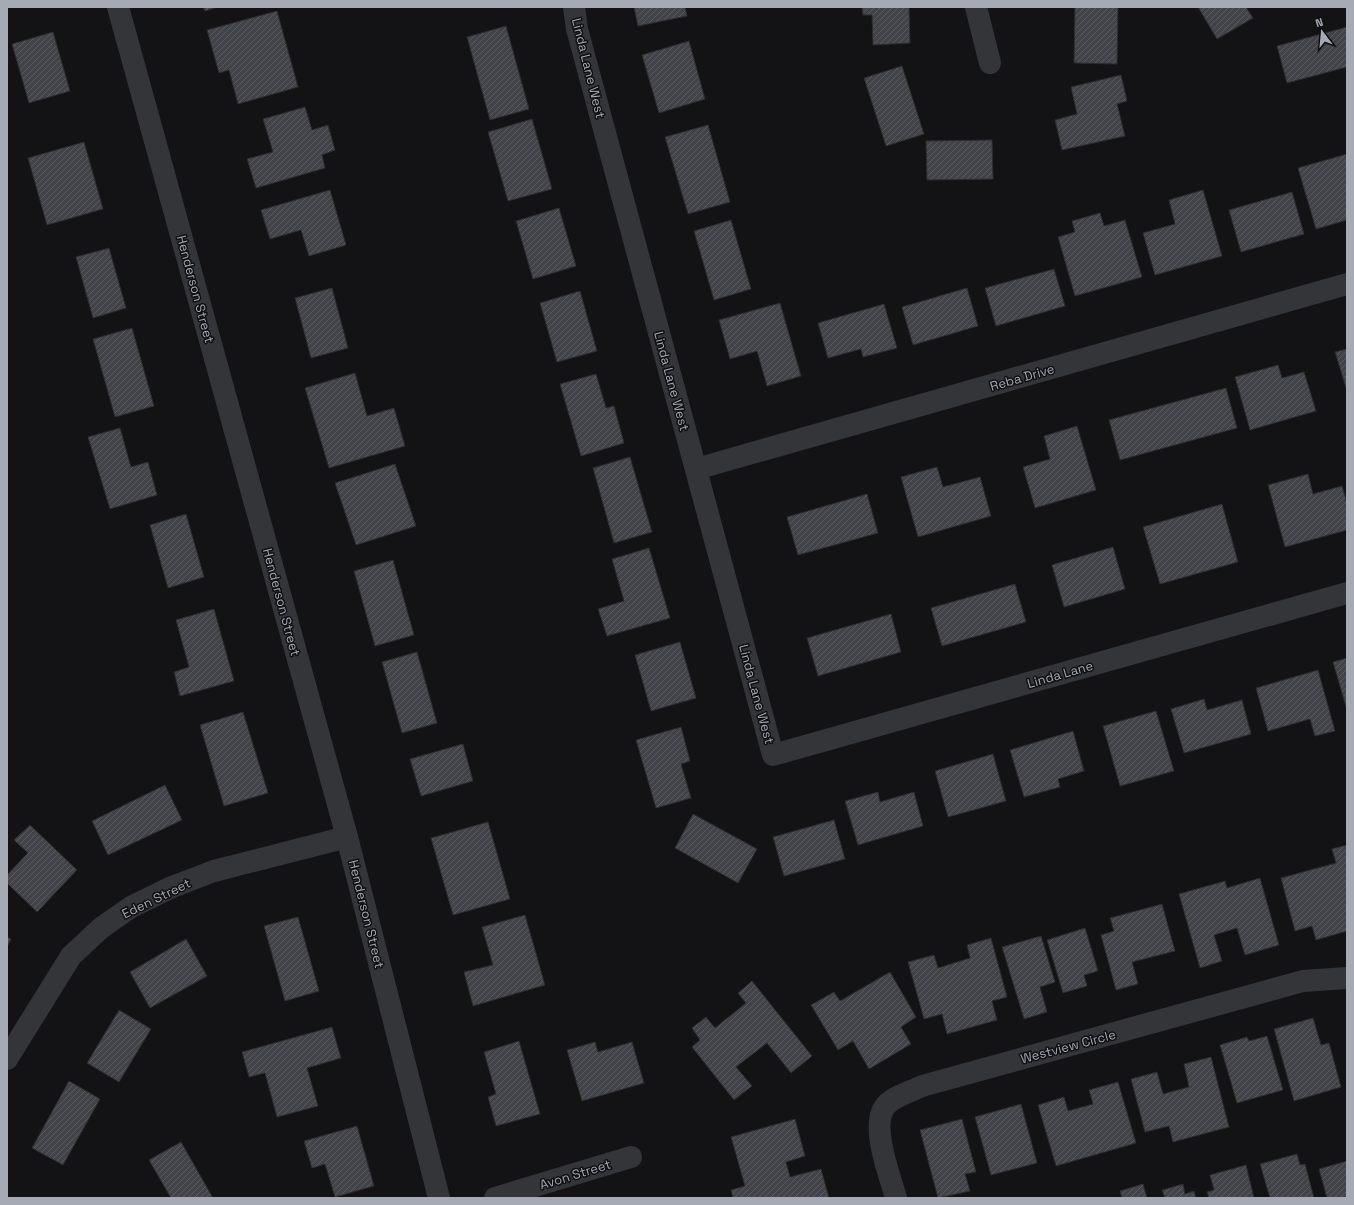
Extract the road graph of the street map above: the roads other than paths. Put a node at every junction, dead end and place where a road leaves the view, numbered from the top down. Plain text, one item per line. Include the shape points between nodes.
1 (118, 7) edge
2 (574, 7) edge
3 (976, 7) edge
4 (990, 63) dead end
5 (1347, 284) edge
6 (696, 469) junction
7 (1347, 592) edge
8 (773, 755) joint
9 (347, 837) junction
10 (1347, 978) edge
11 (7, 1059) edge
12 (631, 1157) dead end
13 (439, 1198) edge
14 (495, 1198) edge
15 (896, 1198) edge

1 - 9 street, Henderson Street
2 - 6 street, Linda Lane West via 577,29
3 - 4 street
5 - 6 street, Reba Drive
6 - 8 street, Linda Lane West
7 - 8 street, Linda Lane
9 - 11 street, Eden Street via 214,871 172,887 131,907 101,928 71,956
9 - 13 street, Henderson Street
10 - 15 street, Westview Circle via 1303,981 922,1086 885,1107 880,1118 881,1142
12 - 14 street, Avon Street

